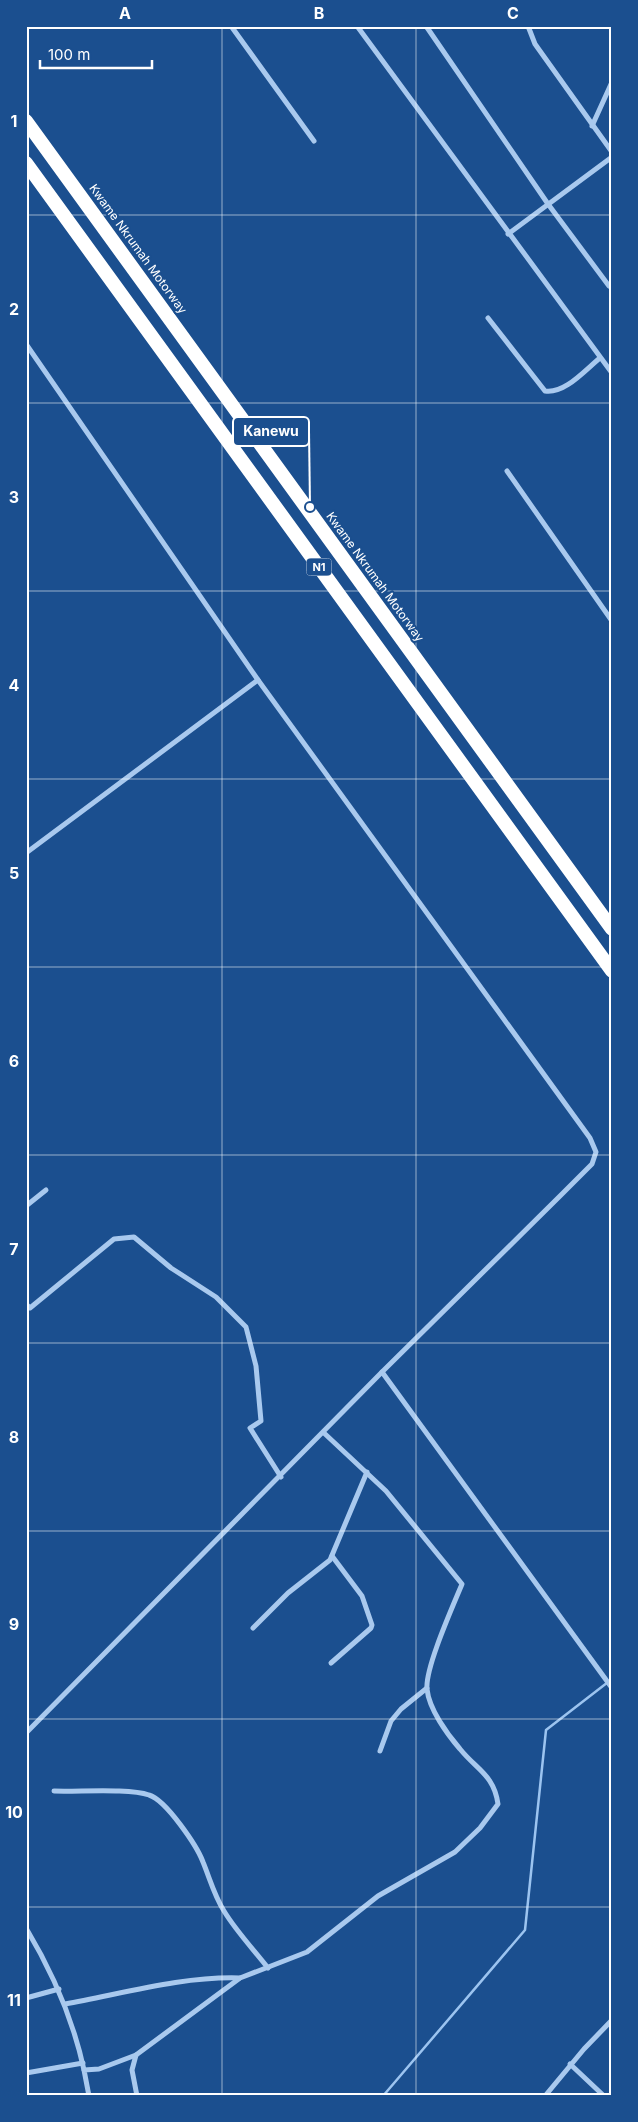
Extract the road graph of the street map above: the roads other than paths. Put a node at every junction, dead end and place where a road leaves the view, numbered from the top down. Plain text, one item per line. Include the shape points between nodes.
1 (230, 26) edge
2 (357, 26) edge
3 (426, 26) edge
4 (528, 26) edge
5 (612, 82) edge
6 (26, 120) edge
7 (592, 126) junction
8 (314, 141) dead end
9 (612, 152) edge
10 (612, 157) edge
11 (26, 163) edge
12 (548, 204) junction
13 (508, 234) junction
14 (609, 286) dead end
15 (488, 318) dead end
16 (26, 344) edge
17 (600, 358) junction
18 (612, 373) edge
19 (507, 472) dead end
20 (612, 621) edge
21 (258, 680) junction
22 (26, 853) edge
23 (612, 929) edge
24 (612, 971) edge
25 (46, 1190) dead end
26 (26, 1206) edge
27 (26, 1304) edge
28 (382, 1372) junction
29 (324, 1432) junction
30 (367, 1472) junction
31 (280, 1476) junction
32 (332, 1556) junction
33 (253, 1628) dead end
34 (331, 1663) dead end
35 (427, 1688) junction
36 (612, 1688) edge
37 (26, 1732) edge
38 (380, 1751) dead end
39 (54, 1791) dead end
40 (26, 1928) edge
41 (268, 1968) junction
42 (240, 1978) junction
43 (59, 1989) junction
44 (26, 1998) edge
45 (65, 2004) junction
46 (612, 2020) edge
47 (136, 2056) junction
48 (83, 2063) junction
49 (570, 2064) junction
50 (84, 2070) junction
51 (26, 2073) edge
52 (89, 2096) edge
53 (137, 2096) edge
54 (545, 2096) edge
55 (604, 2096) edge

1 - 8 street
2 - 13 street
3 - 12 street
4 - 7 street via 535,44
5 - 7 street
6 - 23 highway, Kwame Nkrumah Motorway / N1
7 - 9 street
10 - 12 street
11 - 24 highway, N1
12 - 13 street
12 - 14 street
13 - 17 street
15 - 17 street via 545,391 561,390
16 - 21 street
17 - 18 street
19 - 20 street
21 - 22 street
21 - 28 street via 590,1138 596,1152 592,1164
25 - 26 street
27 - 31 street via 30,1308 114,1239 134,1237 171,1268 216,1297 246,1327 256,1366 261,1420 250,1428
28 - 29 street
28 - 36 street
29 - 30 street
29 - 31 street
30 - 32 street
30 - 35 street via 462,1584 442,1631
31 - 37 street
32 - 33 street
32 - 34 street via 362,1596 372,1625
35 - 38 street via 401,1709 392,1721
35 - 41 street via 436,1714 460,1749 489,1778 496,1790 498,1804 480,1828 455,1852 378,1896 307,1952
39 - 41 street via 148,1794 159,1799 182,1827 203,1861 224,1913
40 - 43 street via 49,1965
41 - 42 street
42 - 45 street via 219,1977
42 - 47 street
43 - 44 street
43 - 45 street
45 - 48 street
46 - 49 street
47 - 50 street via 99,2069
47 - 53 street via 132,2070
48 - 50 street
48 - 51 street
49 - 54 street
49 - 55 street
50 - 52 street

